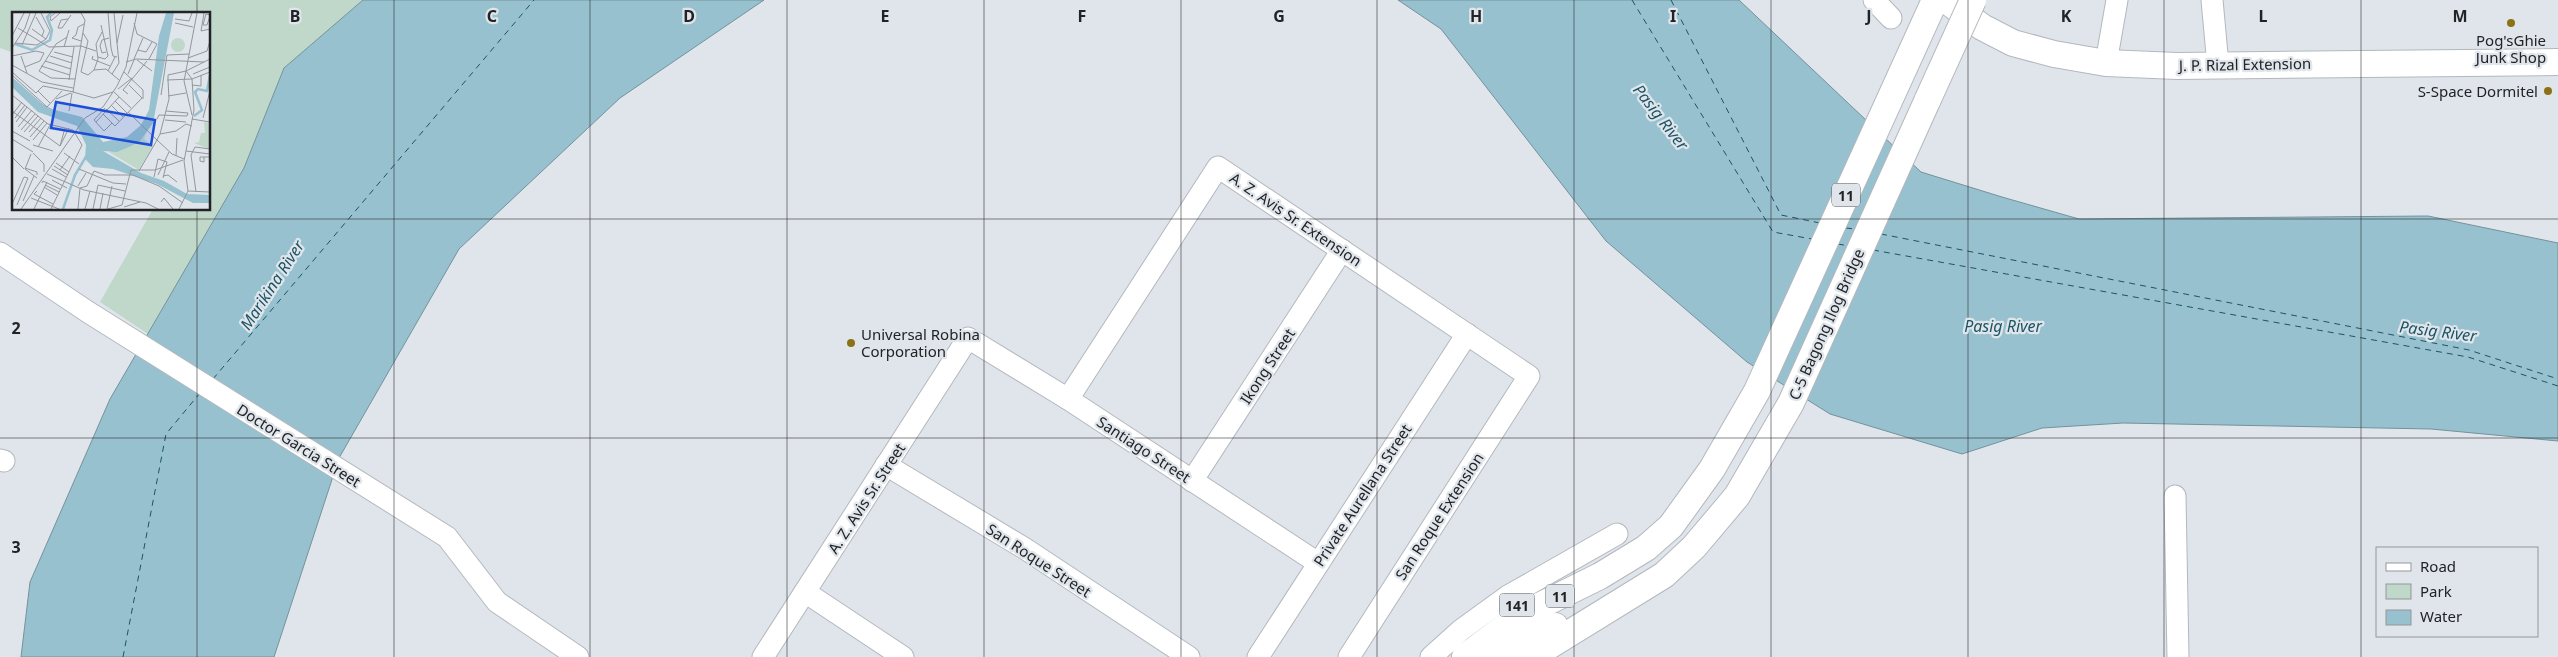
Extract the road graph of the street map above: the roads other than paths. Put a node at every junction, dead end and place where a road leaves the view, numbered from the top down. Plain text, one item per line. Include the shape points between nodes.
1 (1874, 0) edge
2 (1935, 0) edge
3 (1946, 0) edge
4 (1973, 0) edge
5 (2117, 0) edge
6 (2212, 0) edge
7 (1891, 18) dead end
8 (2558, 62) edge
9 (2106, 63) junction
10 (2218, 65) junction
11 (1342, 250) junction
12 (0, 253) edge
13 (1467, 334) junction
14 (968, 338) joint
15 (1529, 376) joint
16 (1068, 400) junction
17 (886, 465) junction
18 (1192, 481) junction
19 (2175, 496) dead end
20 (1617, 534) dead end
21 (1318, 563) junction
22 (1600, 576) junction
23 (805, 592) junction
24 (1619, 603) junction
25 (578, 657) edge
26 (763, 657) edge
27 (903, 657) edge
28 (1189, 657) edge
29 (1258, 657) edge
30 (1349, 657) edge
31 (1431, 657) edge
32 (1447, 657) edge
33 (1466, 657) edge
34 (1495, 657) edge
35 (1531, 657) edge
36 (2178, 657) edge

1 - 7 street
2 - 22 main road, 11 via 1757,391 1712,469 1671,526 1646,548
3 - 9 main road, J. P. Rizal Extension via 1982,27 2013,43
4 - 24 main road, C-5 Bagong Ilog Bridge / 11, bridge via 1791,403 1737,496 1694,547 1664,574
5 - 9 street
6 - 10 street
8 - 10 main road, J. P. Rizal Extension
9 - 10 main road, J. P. Rizal Extension
11 - 13 street, A. Z. Avis Sr. Extension
11 - 16 street, A. Z. Avis Sr. Extension via 1218,167
11 - 18 street, Ikong Street
12 - 25 street, Doctor Garcia Street via 88,312 447,537 497,602
13 - 15 street, A. Z. Avis Sr. Extension
13 - 21 street, Private Aurellana Street
14 - 16 street, Santiago Street
14 - 17 street, A. Z. Avis Sr. Street
15 - 30 street, San Roque Extension
16 - 18 street, Santiago Street
17 - 23 street, A. Z. Avis Sr. Street
17 - 28 street, San Roque Street via 1024,548
18 - 21 street, Santiago Street
19 - 36 street
20 - 31 street via 1508,596 1461,630
21 - 29 street, Private Aurellana Street
22 - 32 main road, 141 via 1512,606
22 - 33 main road, 11 via 1520,615
23 - 26 street, A. Z. Avis Sr. Street
23 - 27 street
24 - 34 main road, 11 via 1540,631
24 - 35 main road

